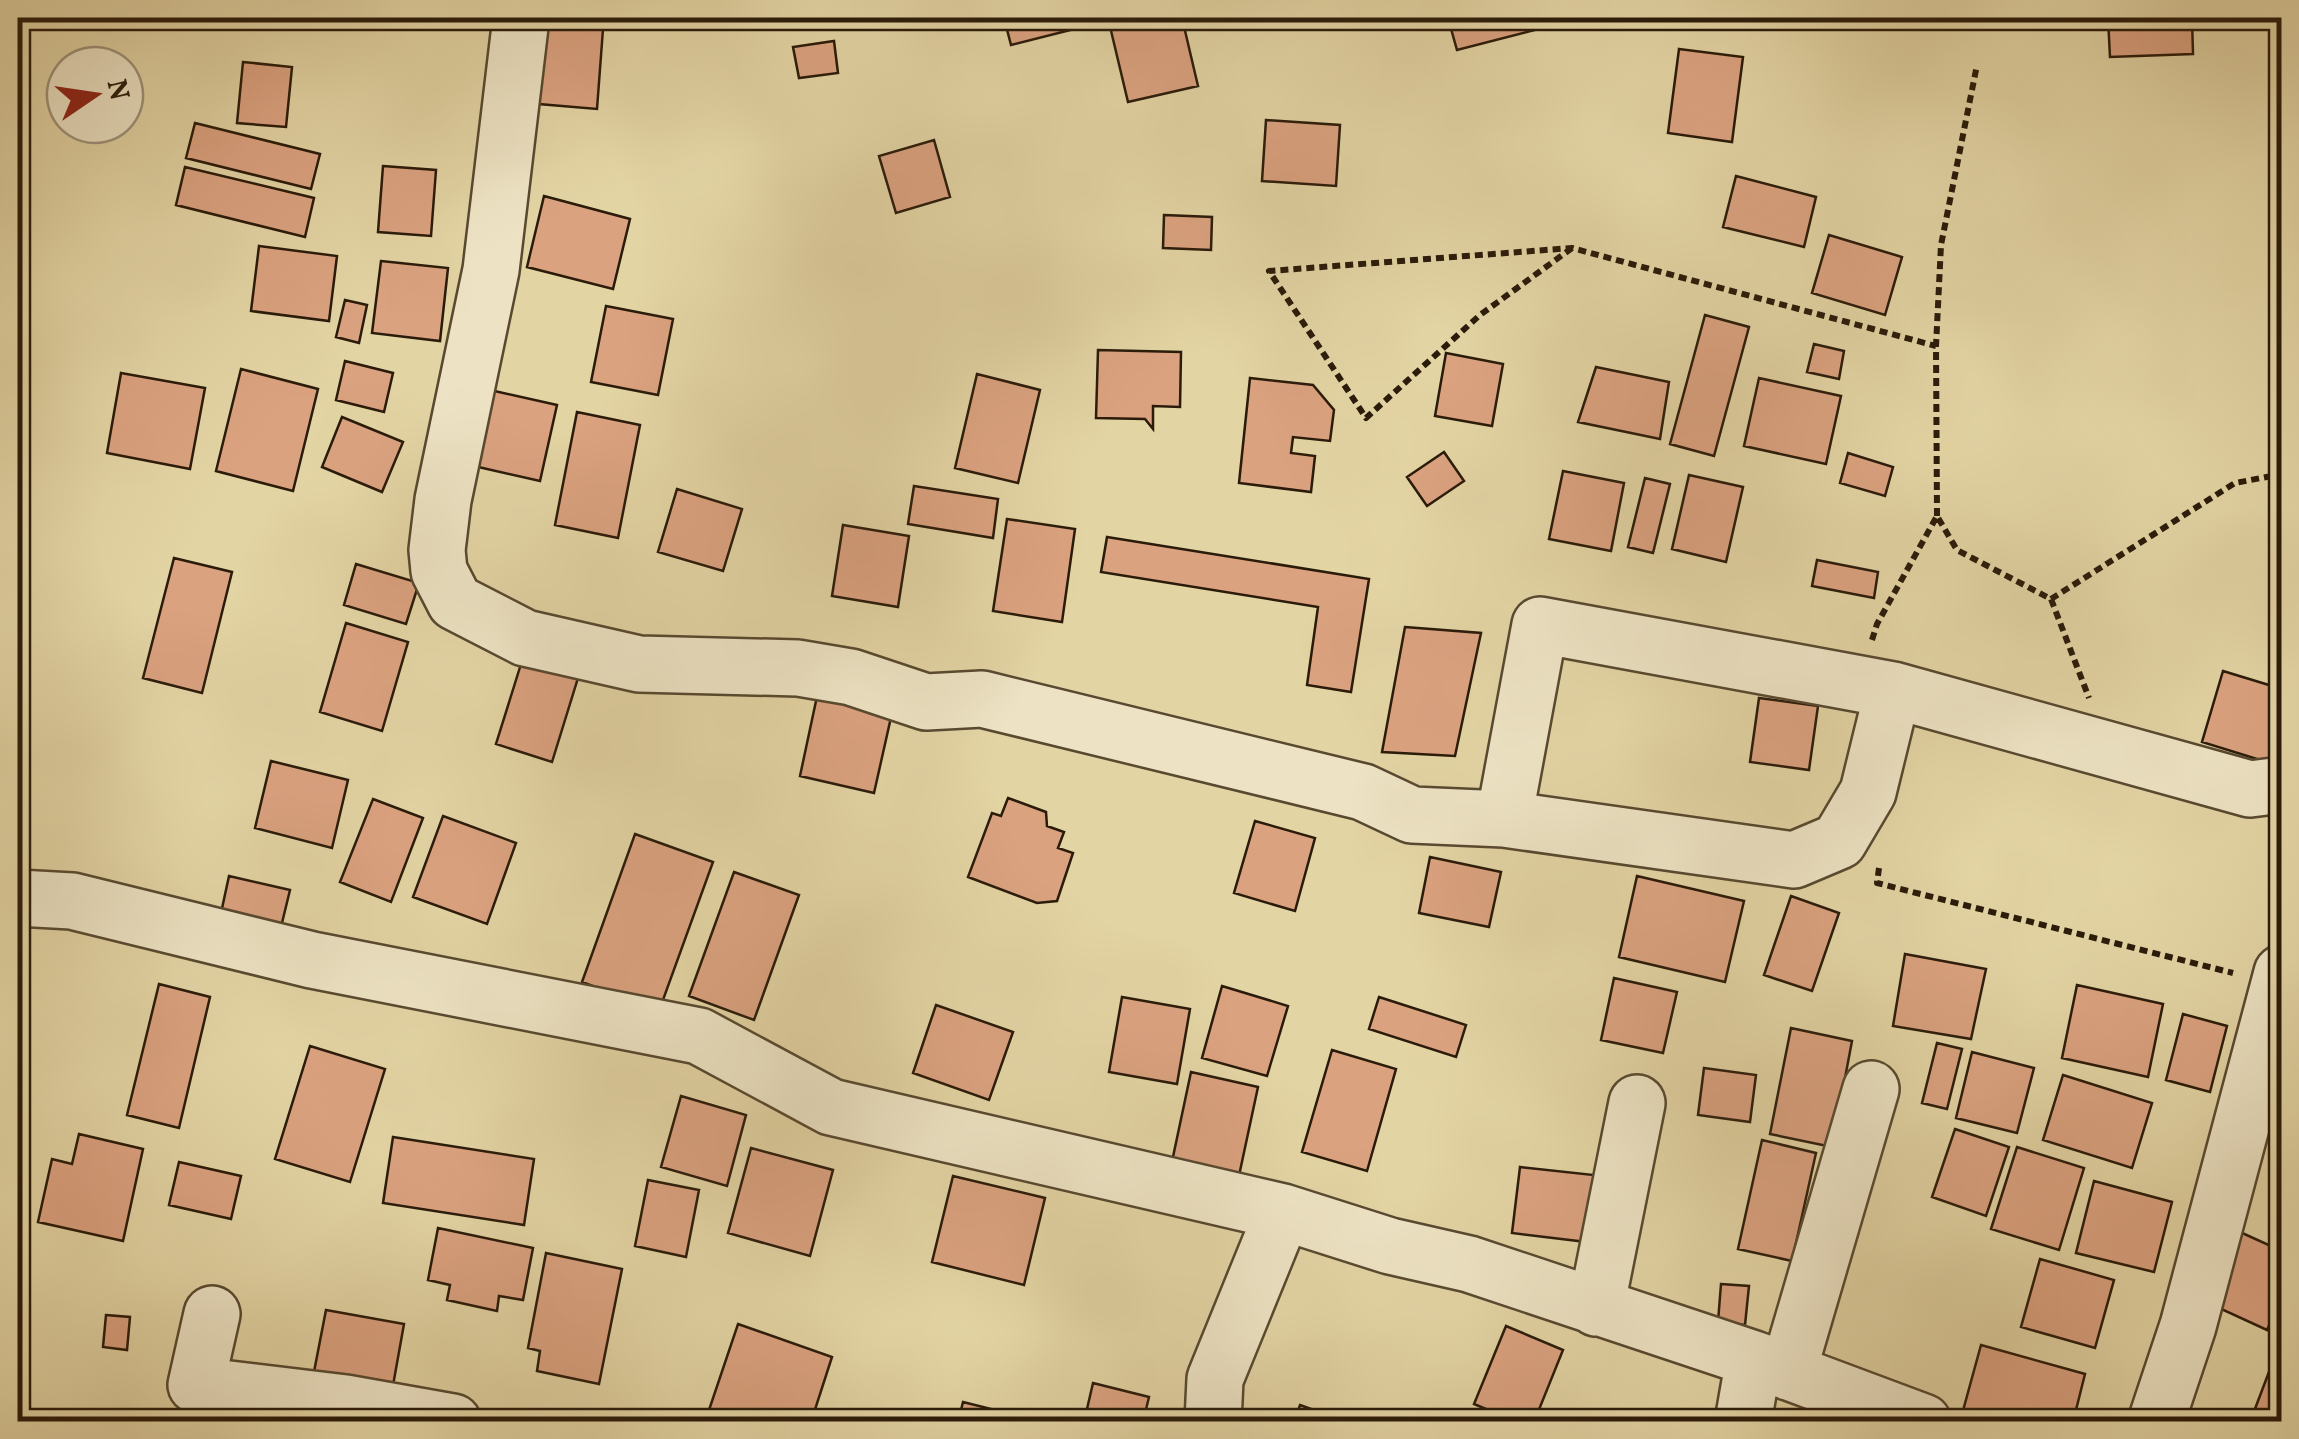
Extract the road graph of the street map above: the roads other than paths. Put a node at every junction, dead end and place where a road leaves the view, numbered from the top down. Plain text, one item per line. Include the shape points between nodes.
1 (521, 18) edge
2 (1876, 688) junction
3 (2282, 785) edge
4 (1504, 819) junction
5 (18, 898) edge
6 (2280, 978) edge
7 (1871, 1089) dead end
8 (1637, 1103) dead end
9 (1283, 1212) junction
10 (1596, 1308) junction
11 (212, 1314) dead end
12 (1771, 1366) junction
13 (452, 1422) edge
14 (1213, 1422) edge
15 (1743, 1422) edge
16 (1923, 1422) edge
17 (2156, 1422) edge

1 - 4 street via 491,270 437,550 439,571 456,602 524,638 639,664 851,676 926,702 982,700 1362,792 1412,815
2 - 3 street via 2250,789
2 - 4 street via 1868,792 1839,840 1794,860
2 - 4 street via 1540,625
5 - 9 street via 72,901 312,960 699,1036 831,1107
6 - 17 street
7 - 12 street
8 - 10 street
9 - 10 street via 1470,1264
9 - 14 street via 1215,1379
10 - 12 street
11 - 13 street via 196,1384
12 - 15 street
12 - 16 street

